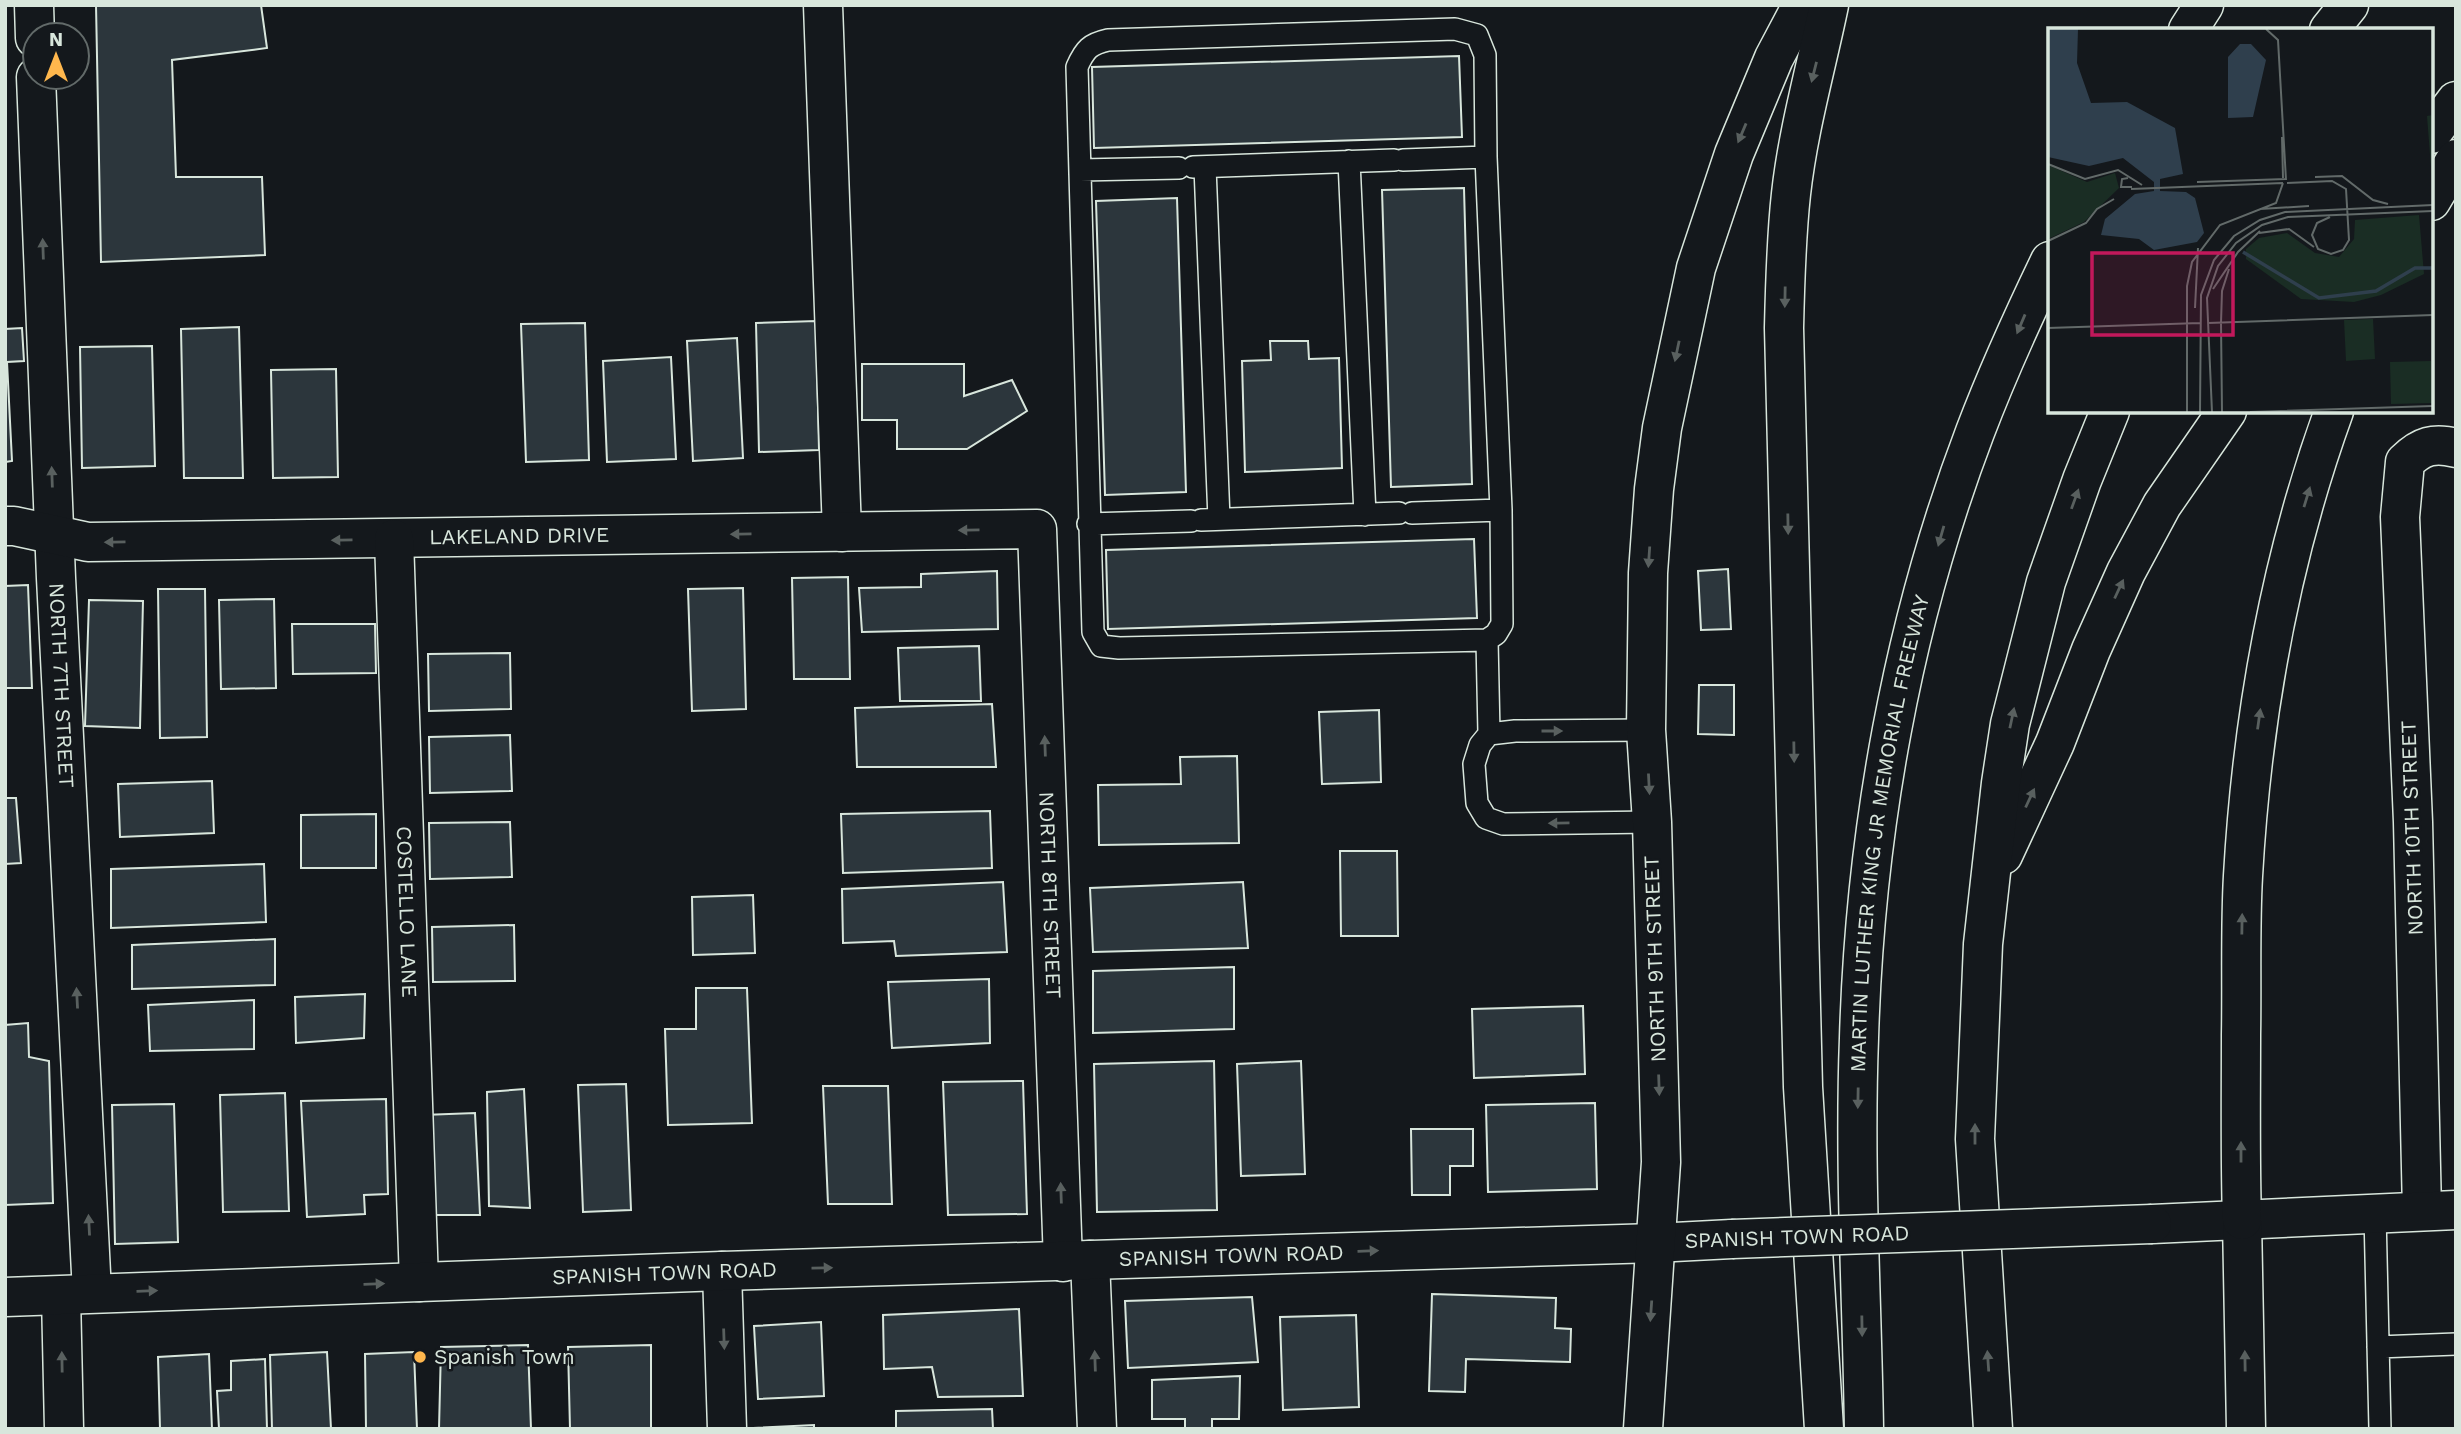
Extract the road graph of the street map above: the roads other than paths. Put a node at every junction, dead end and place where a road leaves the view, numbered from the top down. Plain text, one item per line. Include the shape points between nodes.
1 (823, 5) edge
2 (1802, 5) edge
3 (1829, 5) edge
4 (2204, 5) edge
5 (2349, 5) edge
6 (2189, 28) edge
7 (2331, 28) edge
8 (37, 91) edge
9 (2456, 101) edge
10 (2433, 131) edge
11 (1486, 157) junction
12 (2456, 159) edge
13 (1349, 161) junction
14 (1192, 167) junction
15 (1080, 170) junction
16 (2433, 198) edge
17 (2048, 266) edge
18 (2109, 413) edge
19 (2226, 413) edge
20 (2333, 413) edge
21 (2456, 449) edge
22 (1501, 510) junction
23 (1365, 515) junction
24 (1204, 520) junction
25 (1088, 524) junction
26 (5, 526) edge
27 (1037, 529) joint
28 (842, 532) junction
29 (54, 534) junction
30 (394, 539) junction
31 (1487, 640) junction
32 (1646, 730) junction
33 (1489, 734) junction
34 (1652, 822) junction
35 (1991, 883) junction
36 (2439, 1210) edge
37 (2375, 1214) junction
38 (2242, 1220) junction
39 (1655, 1243) junction
40 (1077, 1261) junction
41 (722, 1270) junction
42 (419, 1283) junction
43 (77, 1294) junction
44 (5, 1297) edge
45 (2456, 1344) edge
46 (2378, 1347) junction
47 (64, 1429) edge
48 (727, 1429) edge
49 (1097, 1429) edge
50 (1643, 1429) edge
51 (1824, 1429) edge
52 (1864, 1429) edge
53 (1993, 1429) edge
54 (2246, 1429) edge
55 (2380, 1429) edge

1 - 28 main road
2 -> 32 main road, NORTH 9TH STREET via 1734,154 1696,268 1664,416 1648,573
3 -> 51 main road via 1791,192 1784,328 1802,1087
4 - 6 main road
5 - 7 main road
29 -> 8 main road, NORTH 7TH STREET
9 - 10 main road
11 - 13 lane
11 - 15 lane via 1485,55 1477,34 1455,29 1108,40 1093,43 1077,66
11 - 22 lane
12 - 16 main road
13 - 14 lane
13 - 23 lane
14 - 15 lane
14 - 24 lane
15 - 25 lane
17 -> 52 main road, MARTIN LUTHER KING JR MEMORIAL FREEWAY via 1975,431 1945,520 1903,677 1878,815 1858,1051
35 -> 18 main road via 2010,724 2028,650 2061,538
35 -> 19 main road via 2126,572 2162,505
38 -> 20 main road via 2243,878 2250,787 2281,592
21 - 36 main road, NORTH 10TH STREET via 2429,445 2405,462 2400,517 2413,822
22 - 23 lane
22 - 31 lane via 1502,624
23 - 24 lane
24 - 25 lane
25 - 31 lane via 1093,632 1101,646
26 - 29 main road, LAKELAND DRIVE
27 -> 28 main road, LAKELAND DRIVE
40 -> 27 main road, NORTH 8TH STREET
28 -> 30 main road, LAKELAND DRIVE
30 -> 29 main road, LAKELAND DRIVE via 88,542
43 -> 29 main road, NORTH 7TH STREET
30 - 42 main road, COSTELLO LANE
31 - 33 lane
33 -> 32 lane
32 -> 34 main road, NORTH 9TH STREET
34 -> 33 lane via 1503,824 1486,818 1477,803 1474,764
34 -> 39 main road, NORTH 9TH STREET via 1661,1162
53 -> 35 main road via 1975,1139 1983,944
36 - 37 main road, SPANISH TOWN ROAD
37 - 38 main road, SPANISH TOWN ROAD
37 - 46 lane
38 - 39 main road, SPANISH TOWN ROAD, bridge
54 -> 38 main road
40 -> 39 main road, SPANISH TOWN ROAD
39 -> 50 main road, NORTH 9TH STREET
41 -> 40 main road, SPANISH TOWN ROAD
49 -> 40 main road, NORTH 8TH STREET
41 - 42 main road, SPANISH TOWN ROAD
41 -> 48 main road
43 -> 42 main road, SPANISH TOWN ROAD
43 - 44 main road, SPANISH TOWN ROAD
47 -> 43 main road, NORTH 7TH STREET
45 - 46 lane
46 - 55 lane

